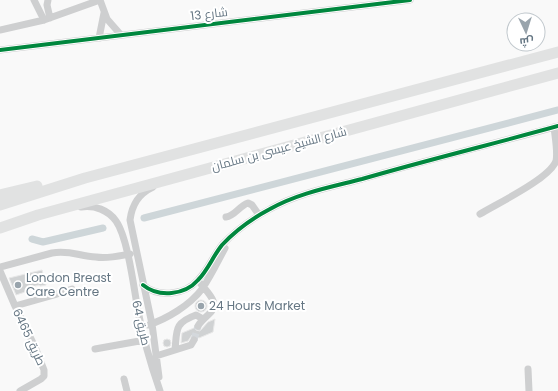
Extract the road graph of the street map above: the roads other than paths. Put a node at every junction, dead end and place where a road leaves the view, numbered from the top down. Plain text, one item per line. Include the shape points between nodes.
1 (34, 0) edge
2 (100, 0) edge
3 (401, 0) edge
4 (410, 0) edge
5 (47, 1) edge
6 (86, 2) edge
7 (104, 13) junction
8 (47, 19) junction
9 (0, 30) edge
10 (120, 35) junction
11 (99, 38) junction
12 (11, 49) junction
13 (0, 50) edge
14 (558, 52) edge
15 (0, 54) edge
16 (558, 73) edge
17 (556, 127) edge
18 (174, 177) junction
19 (85, 178) junction
20 (0, 195) edge
21 (0, 205) edge
22 (480, 214) dead end
23 (38, 215) junction
24 (259, 215) junction
25 (226, 217) dead end
26 (0, 228) edge
27 (232, 237) junction
28 (136, 253) junction
29 (127, 255) junction
30 (0, 267) edge
31 (0, 271) edge
32 (198, 281) junction
33 (143, 285) junction
34 (204, 287) junction
35 (72, 288) dead end
36 (14, 306) junction
37 (203, 319) junction
38 (152, 324) junction
39 (198, 326) tunnel mouth
40 (142, 327) junction
41 (145, 340) junction
42 (194, 340) tunnel mouth
43 (95, 349) dead end
44 (175, 350) junction
45 (156, 356) junction
46 (528, 369) dead end
47 (124, 379) dead end
48 (20, 391) edge
49 (127, 391) edge
50 (529, 391) edge

1 - 8 street
2 - 6 street
2 - 7 street
3 - 4 street, شارع 13
3 - 10 street, شارع 13
5 - 8 street
6 - 8 street
7 - 10 street
7 - 11 street
8 - 9 street
10 - 11 street, شارع 13
11 - 12 street, شارع 13
12 - 13 street, شارع 13
12 - 15 street, شارع 13
14 - 19 highway, شارع الشيخ عيسى بن سلمان
16 - 18 highway, شارع الشيخ عيسى بن سلمان
17 - 22 street via 556,161 550,170
17 - 24 street via 294,198
18 - 23 highway, شارع الشيخ عيسى بن سلمان
18 - 28 street, طريق 64 via 147,190 135,203 130,220
19 - 20 highway
19 - 21 highway, شارع الشيخ عيسى بن سلمان
23 - 26 highway, شارع الشيخ عيسى بن سلمان
23 - 29 street, طريق 64 via 96,207 116,221
24 - 25 street via 248,203 230,217
24 - 27 street
27 - 32 street via 222,246
27 - 34 street
28 - 29 street
28 - 33 street, طريق 64
29 - 30 street via 94,257 61,252
29 - 40 street, طريق 64
31 - 36 street, طريق 6465
32 - 33 street via 183,290 168,293
32 - 34 street
33 - 38 street, طريق 64
34 - 37 street via 215,305 212,312
34 - 38 street via 183,306
35 - 36 street
36 - 48 street, طريق 6465 via 44,370 44,376 38,382
37 - 39 street
37 - 44 street via 196,315 180,324 177,328
38 - 40 street
38 - 45 street, طريق 64
40 - 41 street, طريق 64
41 - 43 street
41 - 45 street, طريق 64 via 160,391
42 - 44 street via 191,345
44 - 45 street
46 - 50 street
47 - 49 street

